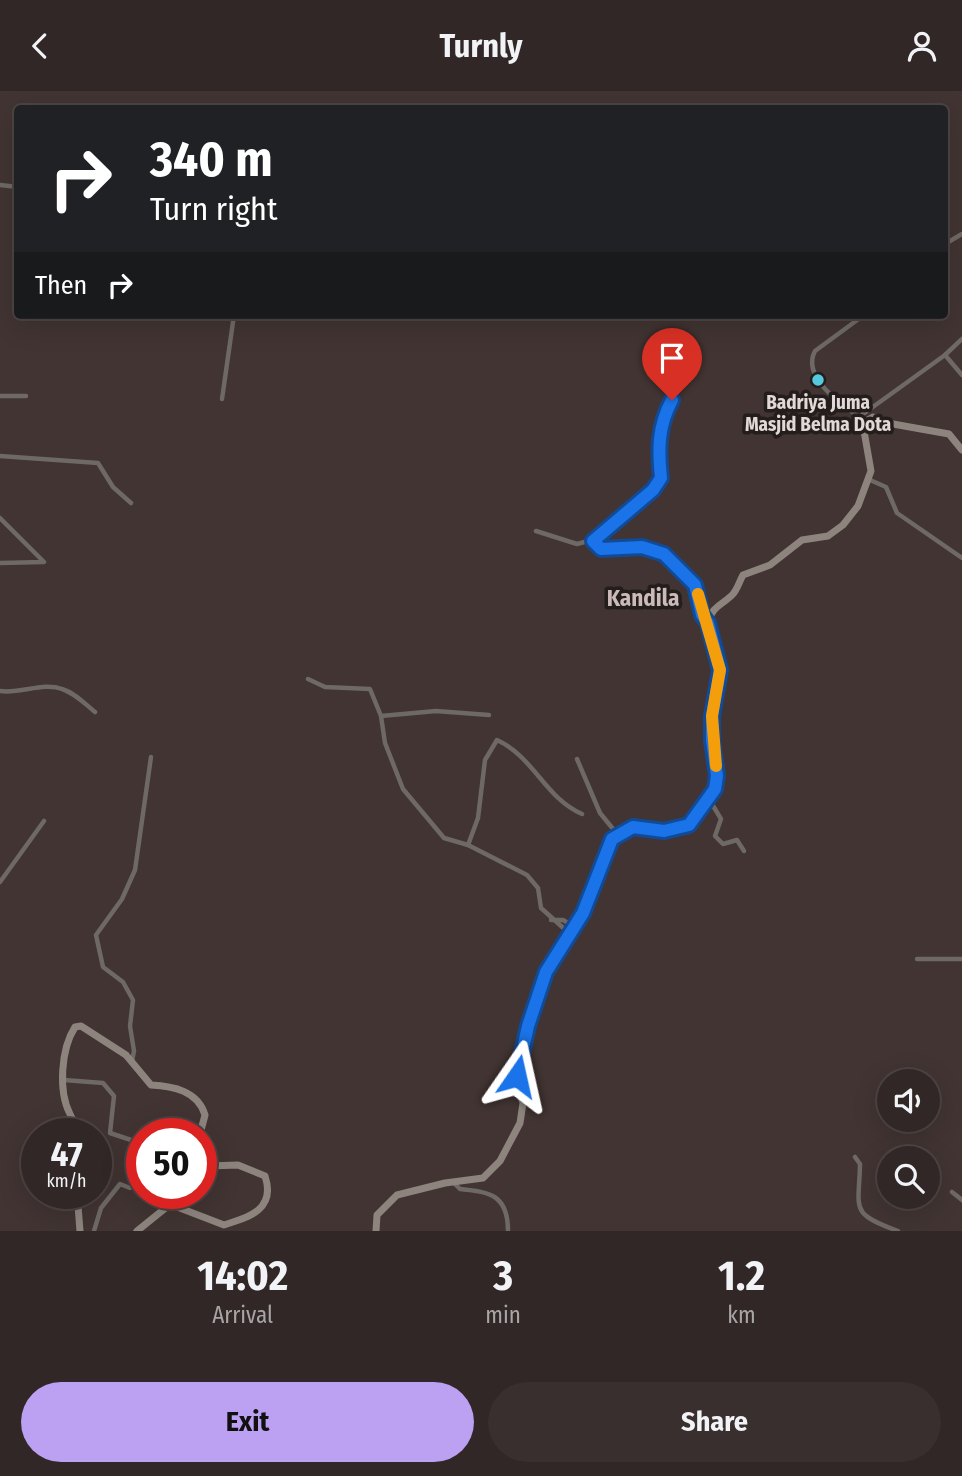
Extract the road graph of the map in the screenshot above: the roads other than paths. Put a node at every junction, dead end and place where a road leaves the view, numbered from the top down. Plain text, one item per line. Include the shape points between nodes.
1 (233, 319) edge
2 (858, 319) edge
3 (962, 339) edge
4 (945, 355) junction
5 (962, 375) edge
6 (683, 381) dead end
7 (0, 396) edge
8 (26, 396) dead end
9 (222, 399) dead end
10 (863, 419) junction
11 (962, 450) edge
12 (0, 456) edge
13 (870, 479) junction
14 (131, 503) dead end
15 (0, 518) edge
16 (536, 531) dead end
17 (593, 541) junction
18 (962, 558) edge
19 (0, 563) edge
20 (708, 623) junction
21 (308, 679) dead end
22 (0, 691) edge
23 (96, 712) dead end
24 (489, 715) dead end
25 (381, 716) junction
26 (151, 757) dead end
27 (577, 759) dead end
28 (709, 799) junction
29 (582, 814) dead end
30 (44, 821) dead end
31 (618, 835) junction
32 (468, 845) junction
33 (744, 851) dead end
34 (0, 882) edge
35 (573, 931) junction
36 (917, 959) dead end
37 (962, 959) edge
38 (132, 1061) junction
39 (64, 1080) junction
40 (72, 1118) edge
41 (204, 1118) edge
42 (126, 1140) edge
43 (855, 1157) dead end
44 (217, 1166) edge
45 (453, 1182) junction
46 (126, 1187) edge
47 (952, 1192) dead end
48 (962, 1200) edge
49 (78, 1209) edge
50 (163, 1209) edge
51 (182, 1209) edge
52 (80, 1231) edge
53 (94, 1231) edge
54 (137, 1231) edge
55 (376, 1231) edge
56 (508, 1231) edge
57 (898, 1231) edge

1 - 9 street
2 - 10 street via 823,344 812,356 812,368 820,383
3 - 4 street
4 - 5 street
4 - 10 street
6 - 17 street via 661,420 661,478
7 - 8 street
10 - 11 main road via 873,417 949,434
10 - 13 main road
12 - 14 street via 98,463 113,487
13 - 18 street via 886,487 897,513
13 - 20 main road via 843,525 828,536 792,545 770,565 743,575
15 - 19 street via 44,562
16 - 17 street via 577,544
17 - 20 street via 601,549 642,547 664,554 695,585
20 - 28 main road via 721,682 712,716 717,776
21 - 25 street via 326,687 370,689
22 - 23 street via 61,688
24 - 25 street via 436,711
25 - 32 street via 385,743 403,789 444,838
26 - 38 street via 135,870 122,899 96,935 103,967 123,982 133,1000
27 - 31 street via 600,813
28 - 31 main road via 689,825 664,831 633,827
28 - 33 street via 721,819 717,841 737,840
29 - 32 street via 564,806 526,760 497,740 485,760 478,818
30 - 34 street
31 - 35 main road via 608,848
32 - 35 street via 527,875 538,888 541,908 551,920
35 - 45 main road via 546,972 525,1037 517,1076 523,1111 516,1132 500,1161 482,1178
36 - 37 street
38 - 39 main road via 88,1028 75,1027
38 - 41 main road via 150,1085 181,1090 198,1101
39 - 40 main road
39 - 42 street via 103,1083 114,1096 110,1133
43 - 57 street via 860,1164 859,1209 873,1221
44 - 51 main road via 238,1165 265,1176 269,1193 265,1203 244,1219 224,1226
45 - 55 main road via 397,1195 377,1215
45 - 56 street via 460,1189 485,1190 499,1200
46 - 53 street via 119,1185 101,1208
47 - 48 street
49 - 52 main road
50 - 54 main road

